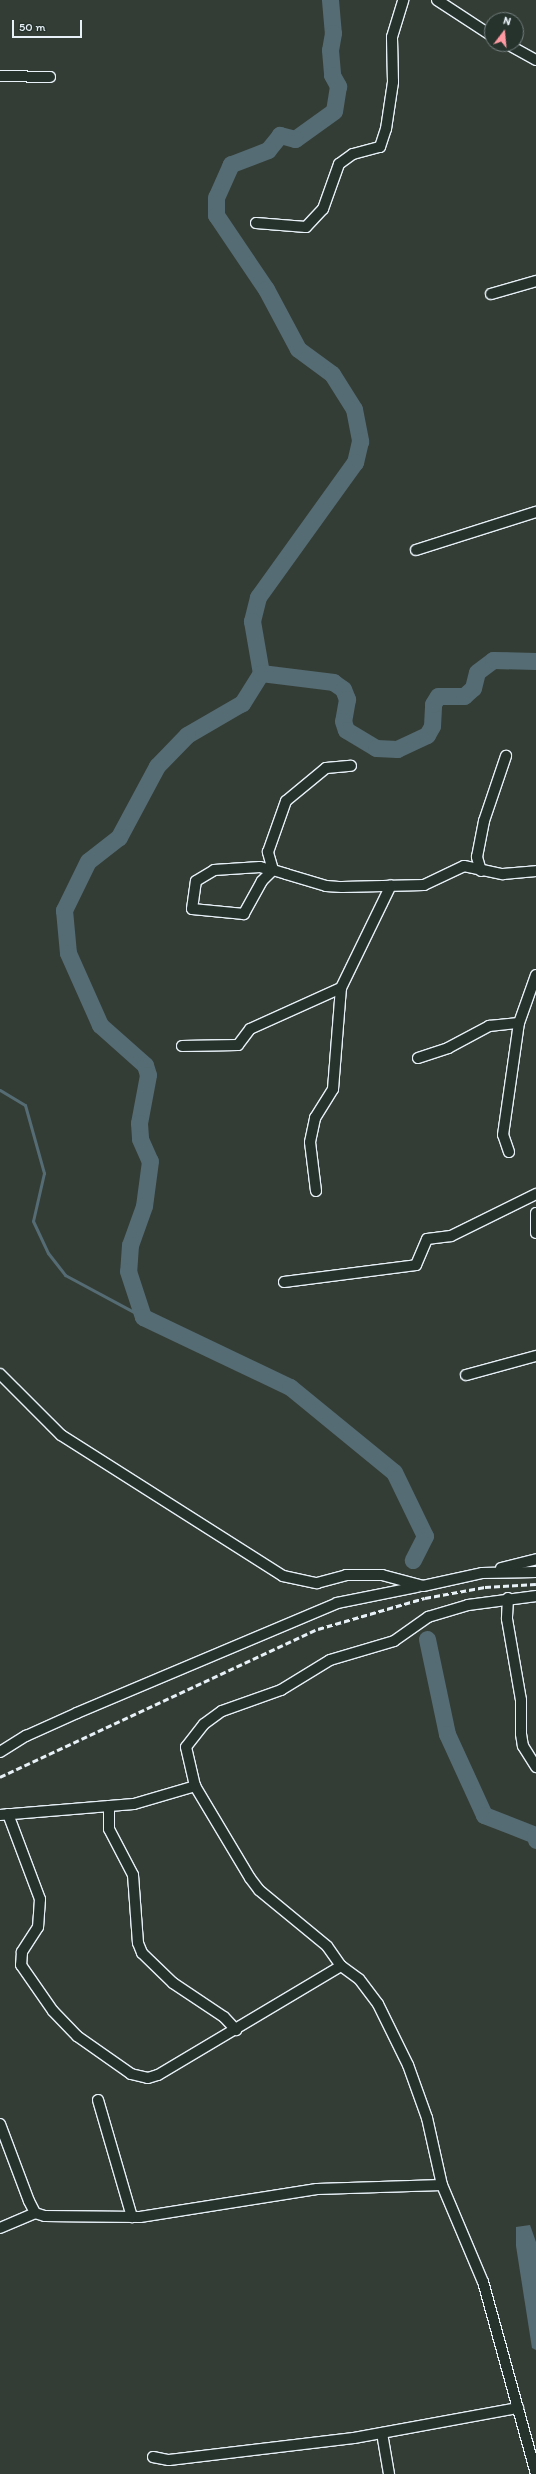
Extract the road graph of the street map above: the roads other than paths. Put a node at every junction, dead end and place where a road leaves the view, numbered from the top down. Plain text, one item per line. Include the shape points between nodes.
1 (403, 0) edge
2 (437, 0) edge
3 (484, 31) edge
4 (522, 52) edge
5 (536, 60) edge
6 (0, 76) edge
7 (50, 77) dead end
8 (256, 223) dead end
9 (536, 281) edge
10 (492, 294) dead end
11 (536, 512) edge
12 (416, 550) dead end
13 (506, 756) dead end
14 (351, 766) dead end
15 (273, 870) junction
16 (481, 871) junction
17 (536, 871) edge
18 (391, 885) junction
19 (536, 975) edge
20 (341, 988) junction
21 (519, 1023) junction
22 (182, 1046) dead end
23 (418, 1058) dead end
24 (509, 1152) dead end
25 (316, 1191) dead end
26 (536, 1194) edge
27 (536, 1213) edge
28 (536, 1233) edge
29 (284, 1282) dead end
30 (536, 1356) edge
31 (0, 1374) edge
32 (466, 1375) dead end
33 (536, 1559) edge
34 (536, 1572) edge
35 (482, 1573) junction
36 (422, 1586) junction
37 (536, 1596) edge
38 (508, 1598) junction
39 (0, 1752) edge
40 (536, 1768) edge
41 (195, 1786) junction
42 (109, 1806) junction
43 (4, 1814) edge
44 (341, 1966) junction
45 (236, 2030) junction
46 (98, 2100) dead end
47 (0, 2124) edge
48 (442, 2185) junction
49 (35, 2213) junction
50 (132, 2217) junction
51 (0, 2228) edge
52 (518, 2408) junction
53 (382, 2434) junction
54 (153, 2457) dead end
55 (389, 2474) edge
56 (536, 2474) edge

1 - 8 street via 393,32 393,82 386,129 380,147 346,157 339,164 323,209 306,226
2 - 3 street
4 - 5 street
6 - 7 street
9 - 10 street
11 - 12 street
13 - 16 street via 484,821 477,858
14 - 15 street via 326,768 286,801 268,852
15 - 15 street via 262,881 244,914 192,909 196,881 208,871 254,868
15 - 18 street via 326,886
16 - 17 street via 503,874
16 - 18 street via 457,867 424,885
18 - 20 street
19 - 21 street
20 - 22 street via 250,1029 238,1045
20 - 25 street via 333,1089 315,1118 310,1142
21 - 23 street via 489,1026 448,1048
21 - 24 street via 503,1135
26 - 29 street via 451,1236 427,1239 416,1265
27 - 28 street
30 - 32 street
31 - 36 street via 61,1435 283,1576 317,1583 346,1575 370,1574
33 - 35 street
34 - 35 street
35 - 36 street
36 - 39 street via 337,1603 77,1713 26,1736
37 - 38 street
38 - 40 street via 507,1619 520,1700 520,1734 523,1746
38 - 41 street via 428,1617 394,1641 330,1660 281,1690 222,1711 204,1724 186,1747
41 - 42 street via 134,1804
41 - 44 street via 259,1890 327,1946
42 - 43 street
42 - 45 street via 108,1829 133,1875 138,1943 142,1953 173,1983 224,2017
43 - 45 street via 40,1899 38,1927 22,1952 21,1965 53,2011 77,2036 131,2074 148,2078
44 - 45 street
44 - 48 street via 359,1979 378,2004 408,2065 427,2118
46 - 50 street
47 - 49 street
48 - 50 street via 317,2189
48 - 52 street via 483,2282
49 - 50 street via 45,2216
49 - 51 street
52 - 53 street
52 - 56 street
53 - 54 street via 170,2460
53 - 55 street

